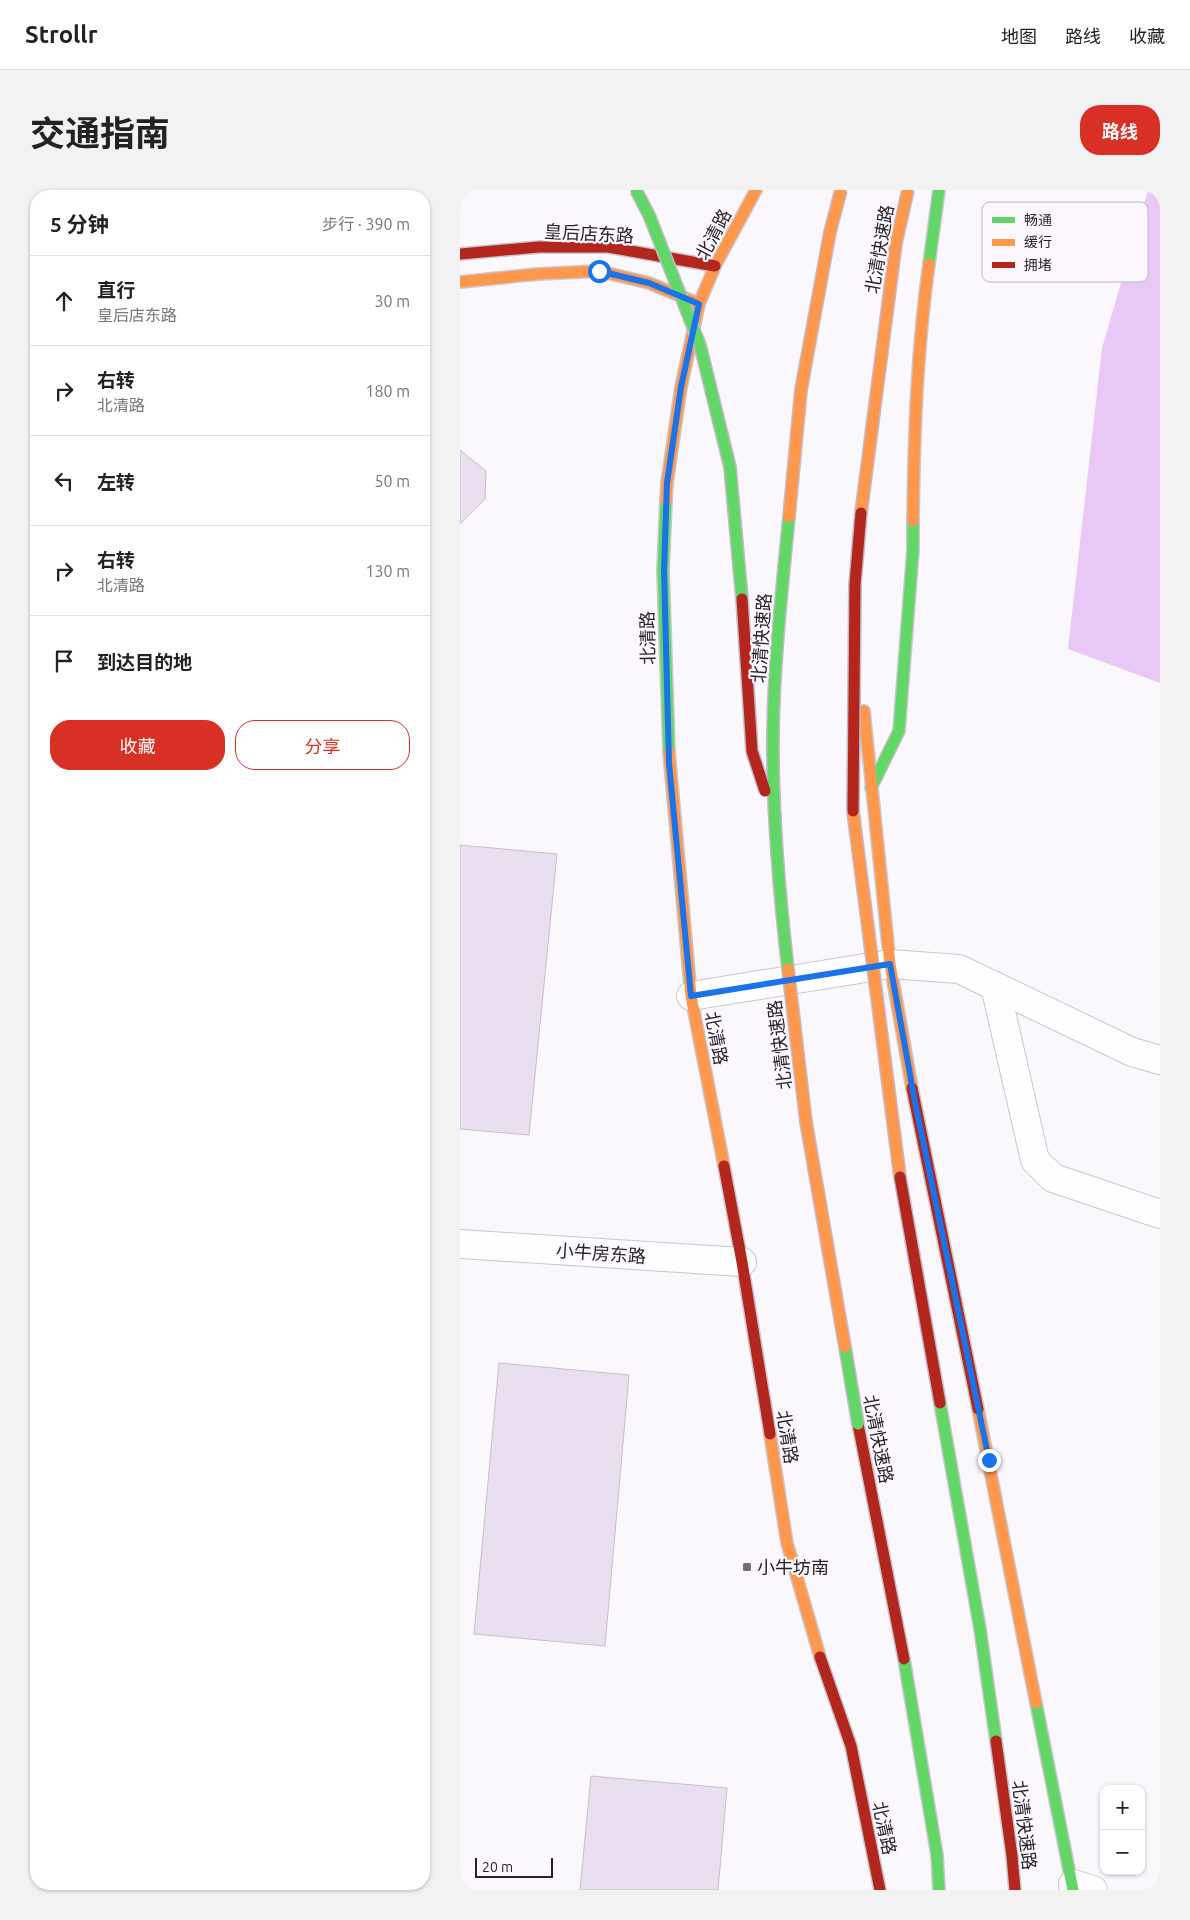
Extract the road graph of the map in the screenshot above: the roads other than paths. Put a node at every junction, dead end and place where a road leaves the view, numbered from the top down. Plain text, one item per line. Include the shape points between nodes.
1 (636, 190) edge
2 (756, 190) edge
3 (841, 190) edge
4 (904, 190) edge
5 (908, 190) edge
6 (939, 190) edge
7 (460, 254) edge
8 (715, 266) junction
9 (460, 282) edge
10 (699, 304) junction
11 (871, 788) junction
12 (774, 818) junction
13 (890, 964) junction
14 (995, 986) junction
15 (691, 996) junction
16 (1160, 1060) edge
17 (1160, 1214) edge
18 (460, 1244) edge
19 (742, 1262) junction
20 (1080, 1888) edge
21 (880, 1890) edge
22 (939, 1890) edge
23 (1015, 1890) edge

1 - 12 main road, bridge via 700,344 730,467 752,751
2 - 8 main road, 北清路
3 - 12 main road, 北清快速路, bridge via 830,232 801,390 776,654
4 - 11 main road via 891,242 872,371 862,528 861,672
5 - 23 main road, 北清快速路, bridge via 896,244 859,536 855,584 853,817 896,1154 980,1629
6 - 11 main road via 922,315 914,450 913,550 899,731
7 - 8 main road, 皇后店东路 via 539,247 608,247
8 - 10 main road, 北清路
9 - 10 main road via 599,271 649,283
10 - 15 main road, 北清路 via 681,387 667,483 664,570 669,763
11 - 13 main road
12 - 22 main road, 北清快速路, bridge via 806,1122 858,1424 901,1639 937,1855
13 - 14 street via 959,968
13 - 15 street
13 - 20 main road via 915,1102
14 - 16 street via 1132,1052
14 - 17 street via 1034,1160 1054,1178
15 - 19 main road, 北清路
18 - 19 street, 小牛房东路
19 - 21 main road, 北清路 via 787,1543 817,1649 851,1746

